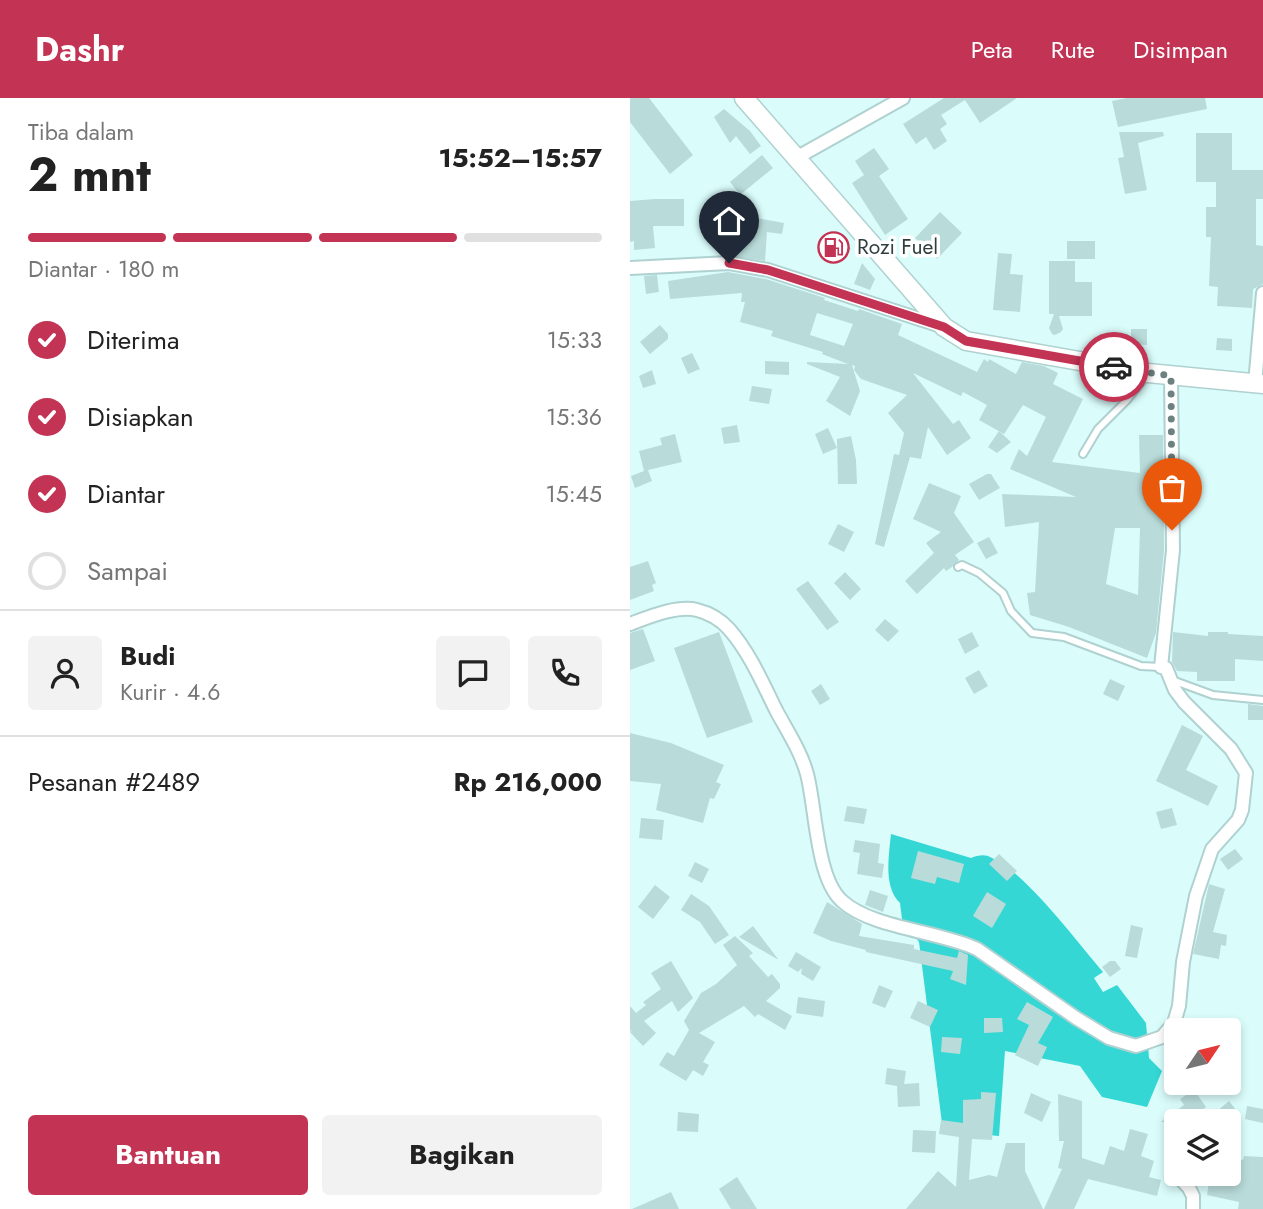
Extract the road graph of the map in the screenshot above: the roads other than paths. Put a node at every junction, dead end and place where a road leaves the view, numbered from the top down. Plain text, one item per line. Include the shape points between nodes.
1 (903, 98) edge
2 (746, 99) edge
3 (796, 158) junction
4 (630, 268) edge
5 (1263, 293) edge
6 (944, 327) junction
7 (1148, 373) junction
8 (1171, 376) junction
9 (1259, 384) edge
10 (1083, 454) dead end
11 (958, 567) dead end
12 (630, 624) edge
13 (1161, 667) junction
14 (1170, 680) junction
15 (1263, 699) edge
16 (1187, 1186) edge
17 (1193, 1209) edge

1 - 3 street
2 - 3 main road
3 - 6 main road
4 - 6 street via 729,263 768,270
5 - 9 street
6 - 7 main road via 966,341
7 - 8 main road
7 - 10 lane via 1098,429
8 - 9 main road
8 - 13 street via 1173,550
11 - 13 lane via 979,573 1003,593 1011,611 1031,633 1064,637 1141,666
12 - 14 street via 695,609 728,628 747,654 796,747 806,773 822,859 841,901 875,919 977,949 1097,1032 1136,1045 1162,1037 1174,1023 1196,896 1212,849 1238,820 1246,783 1246,772 1231,749 1184,702
13 - 14 street via 1166,668
14 - 15 lane via 1213,695
16 - 17 street

